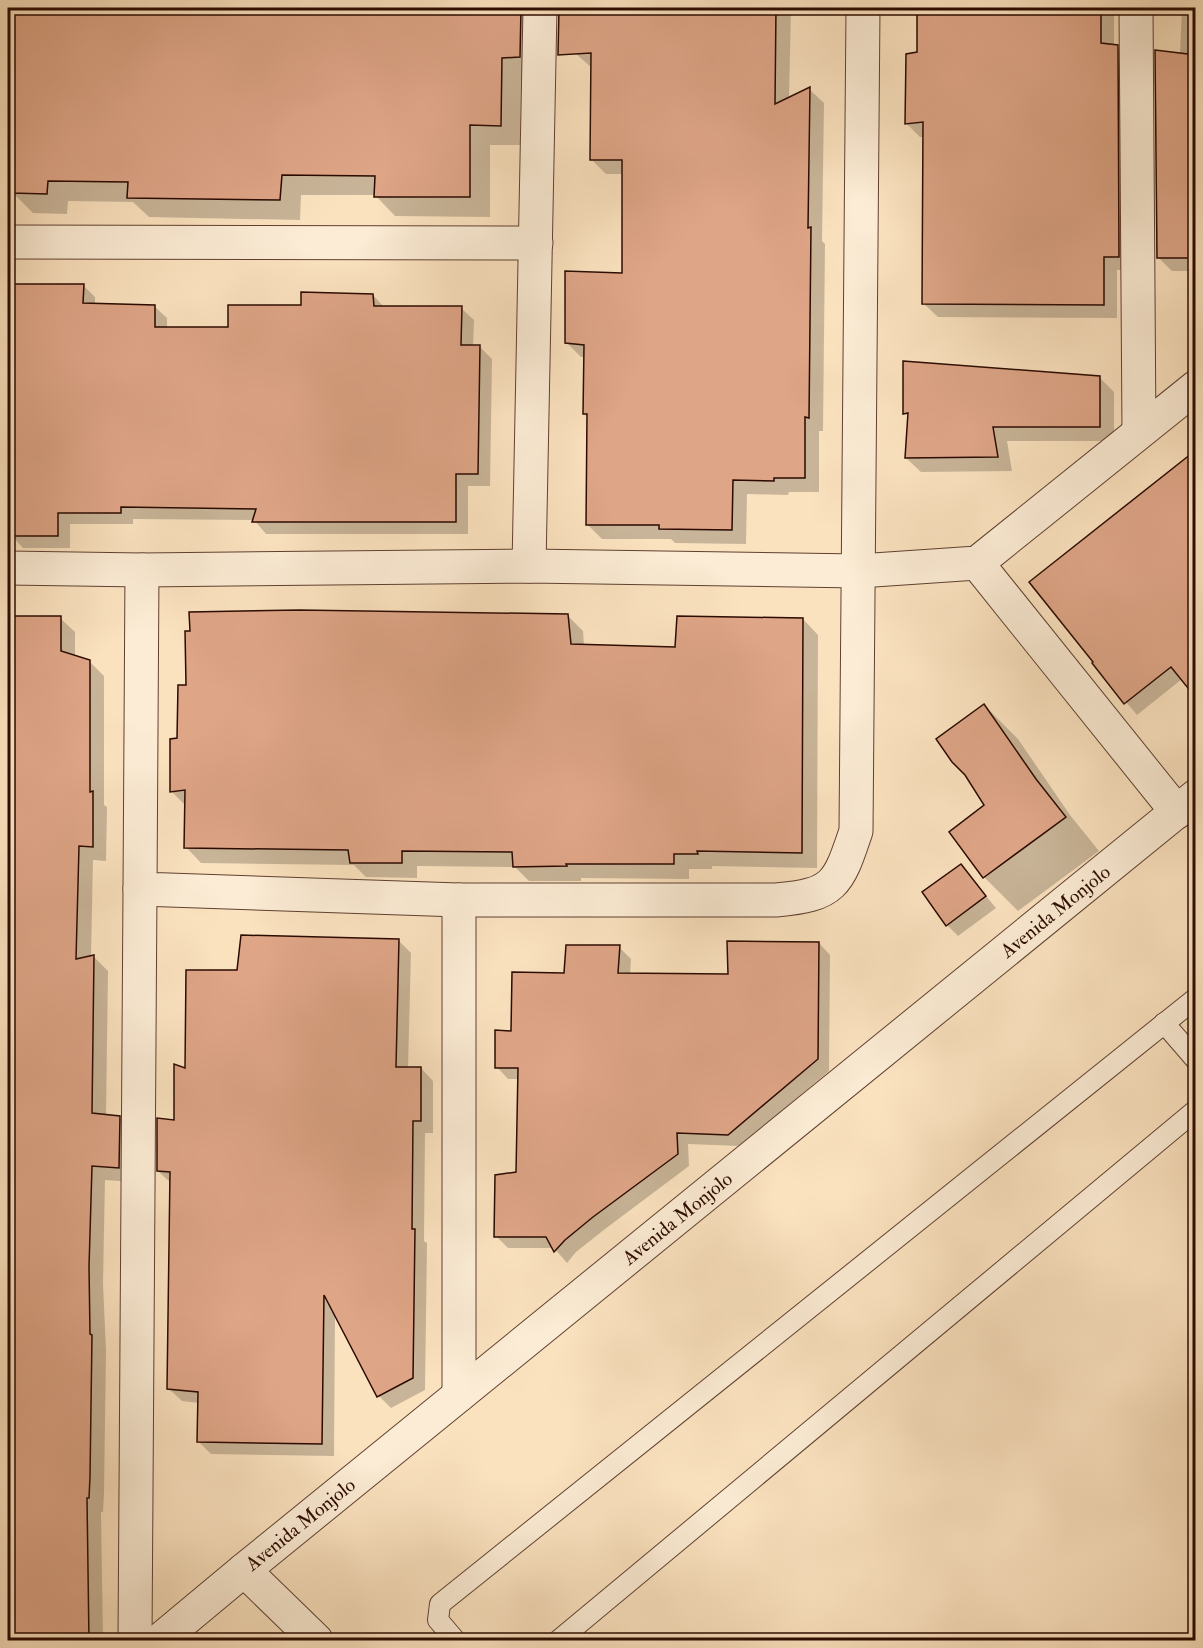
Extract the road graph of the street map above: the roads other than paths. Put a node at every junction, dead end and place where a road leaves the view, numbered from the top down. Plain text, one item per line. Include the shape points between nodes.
1 (540, 8) edge
2 (863, 8) edge
3 (1136, 8) edge
4 (8, 242) edge
5 (536, 243) junction
6 (1196, 387) edge
7 (1139, 432) junction
8 (977, 563) junction
9 (530, 566) junction
10 (8, 568) edge
11 (142, 570) junction
12 (859, 571) junction
13 (1186, 804) edge
14 (140, 889) junction
15 (459, 900) junction
16 (1196, 998) edge
17 (1164, 1023) junction
18 (1196, 1060) edge
19 (1196, 1110) edge
20 (459, 1395) junction
21 (244, 1570) junction
22 (135, 1641) edge
23 (160, 1641) edge
24 (316, 1641) edge
25 (455, 1641) edge
26 (559, 1641) edge

1 - 5 street
2 - 12 street
3 - 7 street
4 - 5 street
5 - 9 street
6 - 7 street
7 - 8 street
8 - 12 street
8 - 13 street
9 - 11 street
9 - 12 street
10 - 11 street
11 - 14 street
12 - 15 street via 856,831 845,865 830,887 807,897 776,900
13 - 20 street, Avenida Monjolo
14 - 15 street
14 - 22 street
15 - 20 street
16 - 17 lane
17 - 18 lane
17 - 25 lane via 440,1604 438,1620
19 - 26 lane
20 - 21 street, Avenida Monjolo
21 - 23 street, Avenida Monjolo
21 - 24 street

